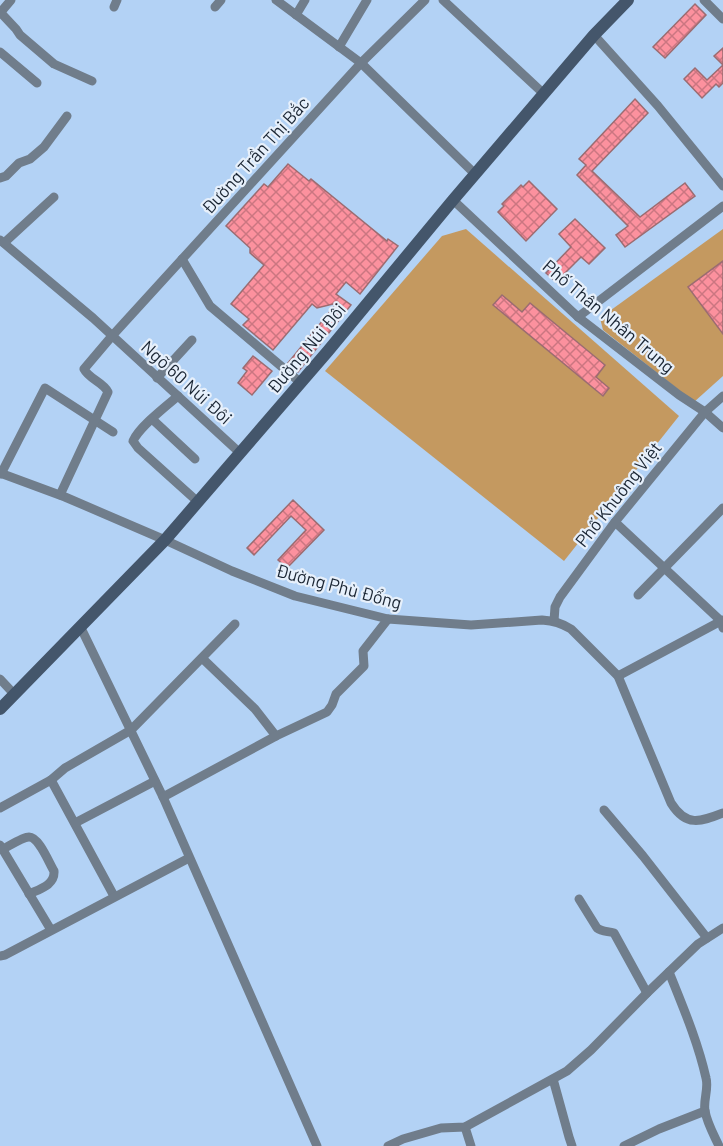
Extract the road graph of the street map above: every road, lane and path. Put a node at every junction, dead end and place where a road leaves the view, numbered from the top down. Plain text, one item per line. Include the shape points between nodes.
1 (11, 0) edge
2 (276, 0) edge
3 (305, 0) edge
4 (367, 0) edge
5 (425, 0) edge
6 (443, 0) edge
7 (628, 0) edge
8 (704, 0) edge
9 (0, 13) edge
10 (296, 15) junction
11 (723, 19) edge
12 (594, 35) junction
13 (339, 47) junction
14 (0, 52) edge
15 (361, 63) junction
16 (92, 81) dead end
17 (37, 83) dead end
18 (544, 94) junction
19 (67, 116) dead end
20 (475, 174) junction
21 (0, 178) edge
22 (723, 186) edge
23 (54, 197) dead end
24 (453, 200) junction
25 (723, 206) edge
26 (2, 242) edge
27 (182, 259) junction
28 (578, 317) junction
29 (112, 336) junction
30 (192, 340) dead end
31 (157, 378) junction
32 (301, 383) junction
33 (178, 396) junction
34 (723, 396) edge
35 (705, 412) junction
36 (152, 419) junction
37 (95, 421) junction
38 (723, 428) edge
39 (113, 432) dead end
40 (240, 453) junction
41 (195, 459) dead end
42 (1, 473) edge
43 (60, 495) junction
44 (198, 502) junction
45 (723, 508) edge
46 (615, 522) junction
47 (165, 540) junction
48 (664, 568) junction
49 (638, 595) dead end
50 (388, 619) junction
51 (554, 621) junction
52 (722, 623) edge
53 (235, 624) dead end
54 (80, 626) junction
55 (202, 658) junction
56 (618, 676) junction
57 (0, 679) edge
58 (14, 694) junction
59 (0, 709) edge
60 (131, 730) junction
61 (276, 736) junction
62 (51, 780) junction
63 (155, 781) junction
64 (163, 796) junction
65 (0, 808) edge
66 (604, 810) dead end
67 (723, 813) edge
68 (75, 823) junction
69 (1, 847) edge
70 (189, 858) junction
71 (29, 894) junction
72 (114, 896) junction
73 (579, 898) dead end
74 (723, 928) edge
75 (51, 930) junction
76 (707, 938) junction
77 (0, 956) edge
78 (669, 972) junction
79 (647, 993) junction
80 (553, 1079) junction
81 (705, 1111) junction
82 (465, 1127) junction
83 (720, 1143) edge
84 (317, 1146) edge
85 (388, 1146) edge
86 (471, 1146) edge
87 (573, 1146) edge
88 (624, 1146) edge

1 - 9 street
2 - 10 street
3 - 10 street
4 - 13 street
5 - 15 street, Đường Trần Thị Bắc
6 - 18 street
7 - 12 main road, Đường Núi Đôi
8 - 11 street
9 - 16 street via 54,64
10 - 13 street
12 - 18 main road, Đường Núi Đôi
12 - 22 street
13 - 15 street
14 - 17 street
15 - 20 street
15 - 27 street, Đường Trần Thị Bắc
18 - 20 main road, Đường Núi Đôi
19 - 21 street via 44,147
20 - 24 main road, Đường Núi Đôi
23 - 26 street
24 - 28 street, Phố Thân Nhân Trung
24 - 32 main road, Đường Núi Đôi
25 - 28 street
26 - 29 street, Ngõ 60 Núi Đôi
27 - 29 street, Đường Trần Thị Bắc
27 - 32 street via 210,306
28 - 35 street, Phố Thân Nhân Trung
29 - 31 street, Ngõ 60 Núi Đôi
29 - 37 street, Đường Trần Thị Bắc via 84,369 108,389
30 - 31 street
31 - 33 street, Ngõ 60 Núi Đôi
32 - 40 main road, Đường Núi Đôi
33 - 36 street
33 - 40 street, Ngõ 60 Núi Đôi
34 - 35 street, Phố Khuông Việt
35 - 38 street, Phố Thân Nhân Trung
35 - 46 street, Phố Khuông Việt
36 - 41 street
36 - 44 street via 134,438 134,444
37 - 39 street
37 - 42 street via 45,388
37 - 43 street
40 - 44 main road, Đường Núi Đôi
42 - 43 street, Đường Phù Đổng
43 - 47 street, Đường Phù Đổng
44 - 47 main road, Đường Núi Đôi
45 - 48 street
46 - 48 street
46 - 51 street, Phố Khuông Việt via 560,597
47 - 50 street, Đường Phù Đổng via 295,596
47 - 54 main road, Đường Núi Đôi
48 - 49 street
48 - 52 street
50 - 51 street, Đường Phù Đổng via 471,625
50 - 61 street via 363,651 364,666 336,694 327,712
51 - 56 street via 571,629
52 - 56 street
53 - 55 street
54 - 58 main road, Đường Núi Đôi
54 - 60 street
55 - 60 street
55 - 61 street via 255,709
56 - 67 street via 676,812 700,821
57 - 58 street
58 - 59 main road, Đường Núi Đôi
60 - 62 street
60 - 63 street
61 - 64 street
62 - 65 street
62 - 68 street
63 - 64 street
63 - 68 street
64 - 70 street
66 - 76 street
68 - 72 street
69 - 71 street
69 - 71 street via 26,837 38,842 55,876
70 - 72 street
70 - 84 street
71 - 75 street
72 - 75 street
73 - 79 street via 601,932 614,933
74 - 76 street
75 - 77 street
76 - 78 street
78 - 79 street
78 - 81 street via 705,1074
79 - 80 street via 591,1050
80 - 82 street
80 - 87 street
81 - 83 street
81 - 88 street
82 - 85 street via 426,1131
82 - 86 street

